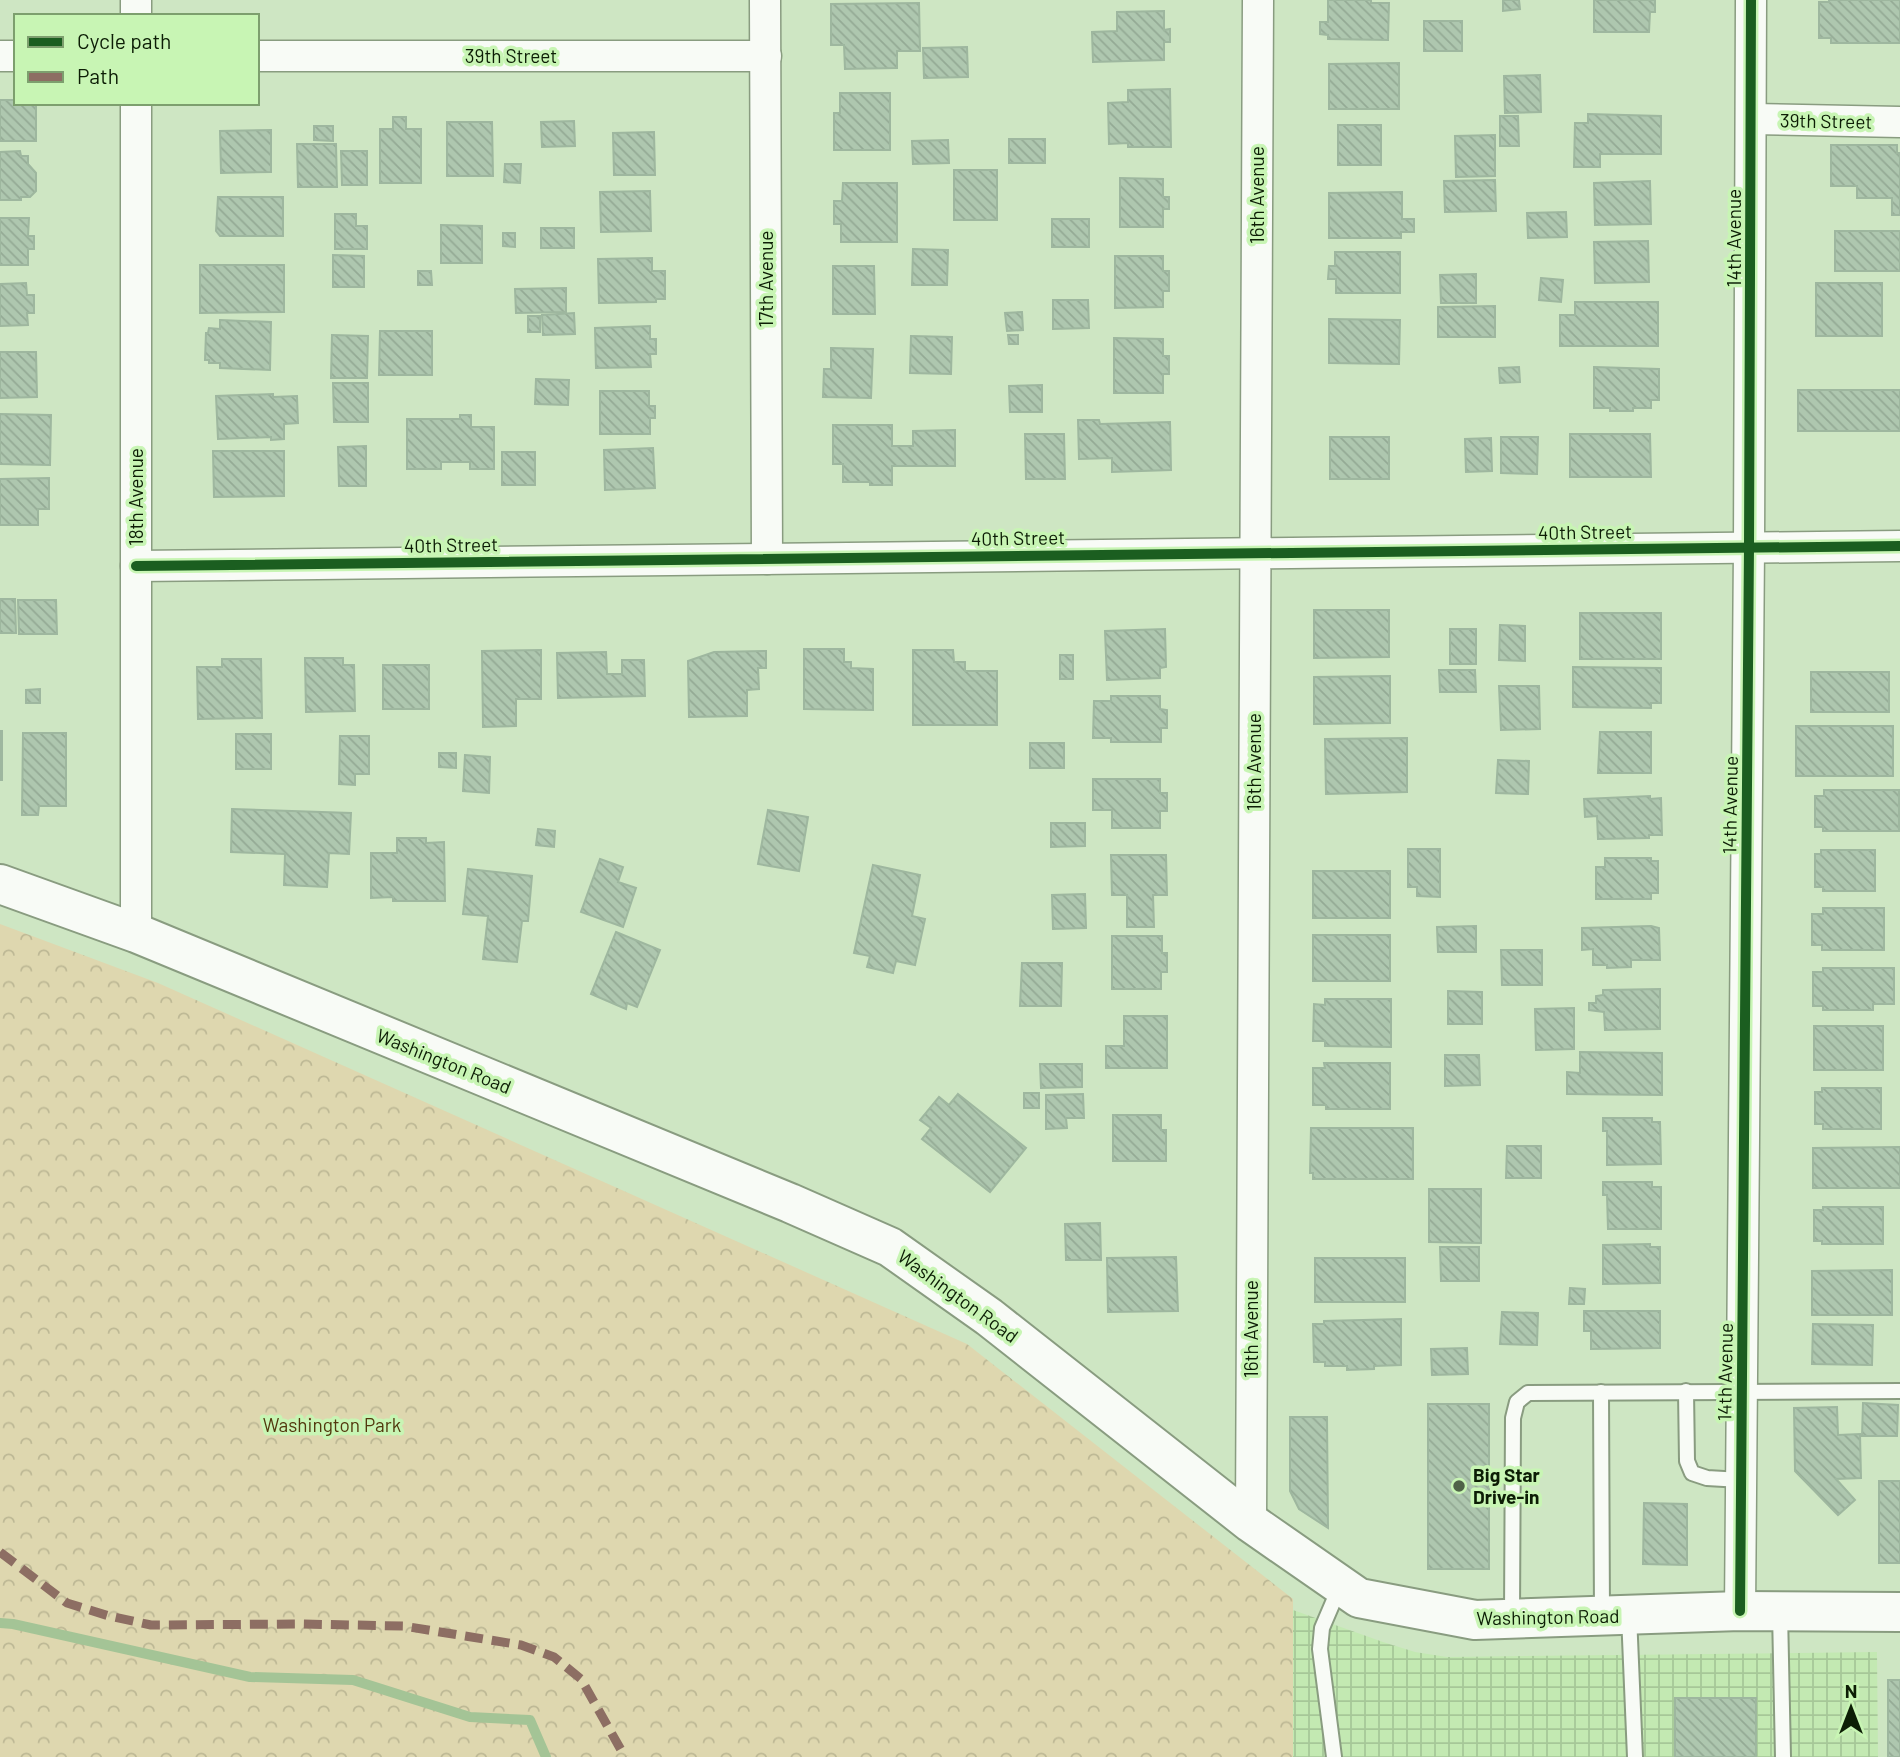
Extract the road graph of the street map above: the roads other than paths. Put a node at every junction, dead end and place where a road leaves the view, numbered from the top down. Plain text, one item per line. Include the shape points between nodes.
1 (765, 0) edge
2 (1258, 0) edge
3 (1751, 0) edge
4 (259, 56) edge
5 (766, 56) junction
6 (136, 105) edge
7 (1752, 119) junction
8 (1900, 122) edge
9 (1900, 546) edge
10 (1749, 548) junction
11 (1255, 553) junction
12 (767, 559) junction
13 (136, 566) junction
14 (0, 884) edge
15 (136, 933) junction
16 (1686, 1391) junction
17 (1742, 1391) junction
18 (1900, 1391) edge
19 (1601, 1392) junction
20 (1741, 1480) junction
21 (1251, 1523) junction
22 (1341, 1585) junction
23 (1740, 1611) junction
24 (1780, 1612) junction
25 (1900, 1612) edge
26 (1615, 1616) junction
27 (1512, 1619) junction
28 (1334, 1757) edge
29 (1635, 1757) edge
30 (1783, 1757) edge

1 - 5 street, 17th Avenue
2 - 11 street, 16th Avenue
3 - 7 street, 14th Avenue
4 - 5 street, 39th Street
5 - 12 street, 17th Avenue
6 - 13 street, 18th Avenue
7 - 8 street, 39th Street
7 - 10 street, 14th Avenue
9 - 10 street, 40th Street
10 - 11 street, 40th Street
10 - 17 street, 14th Avenue
11 - 12 street, 40th Street
11 - 21 street, 16th Avenue
12 - 13 street, 40th Street
13 - 15 street, 18th Avenue
14 - 15 main road, Washington Road
15 - 21 main road, Washington Road via 890,1247 989,1317
16 - 17 lane
16 - 19 lane
16 - 20 lane via 1687,1461 1692,1473
17 - 18 lane
17 - 20 street, 14th Avenue
19 - 26 lane
19 - 27 lane via 1528,1393 1517,1402 1513,1418
20 - 23 street, 14th Avenue
21 - 22 main road, Washington Road
22 - 27 main road, Washington Road via 1359,1598 1475,1620
22 - 28 lane via 1322,1628 1320,1649
23 - 24 main road, Washington Road
23 - 26 main road, Washington Road
24 - 25 main road, Washington Road
24 - 30 lane
26 - 27 main road, Washington Road
26 - 29 lane

